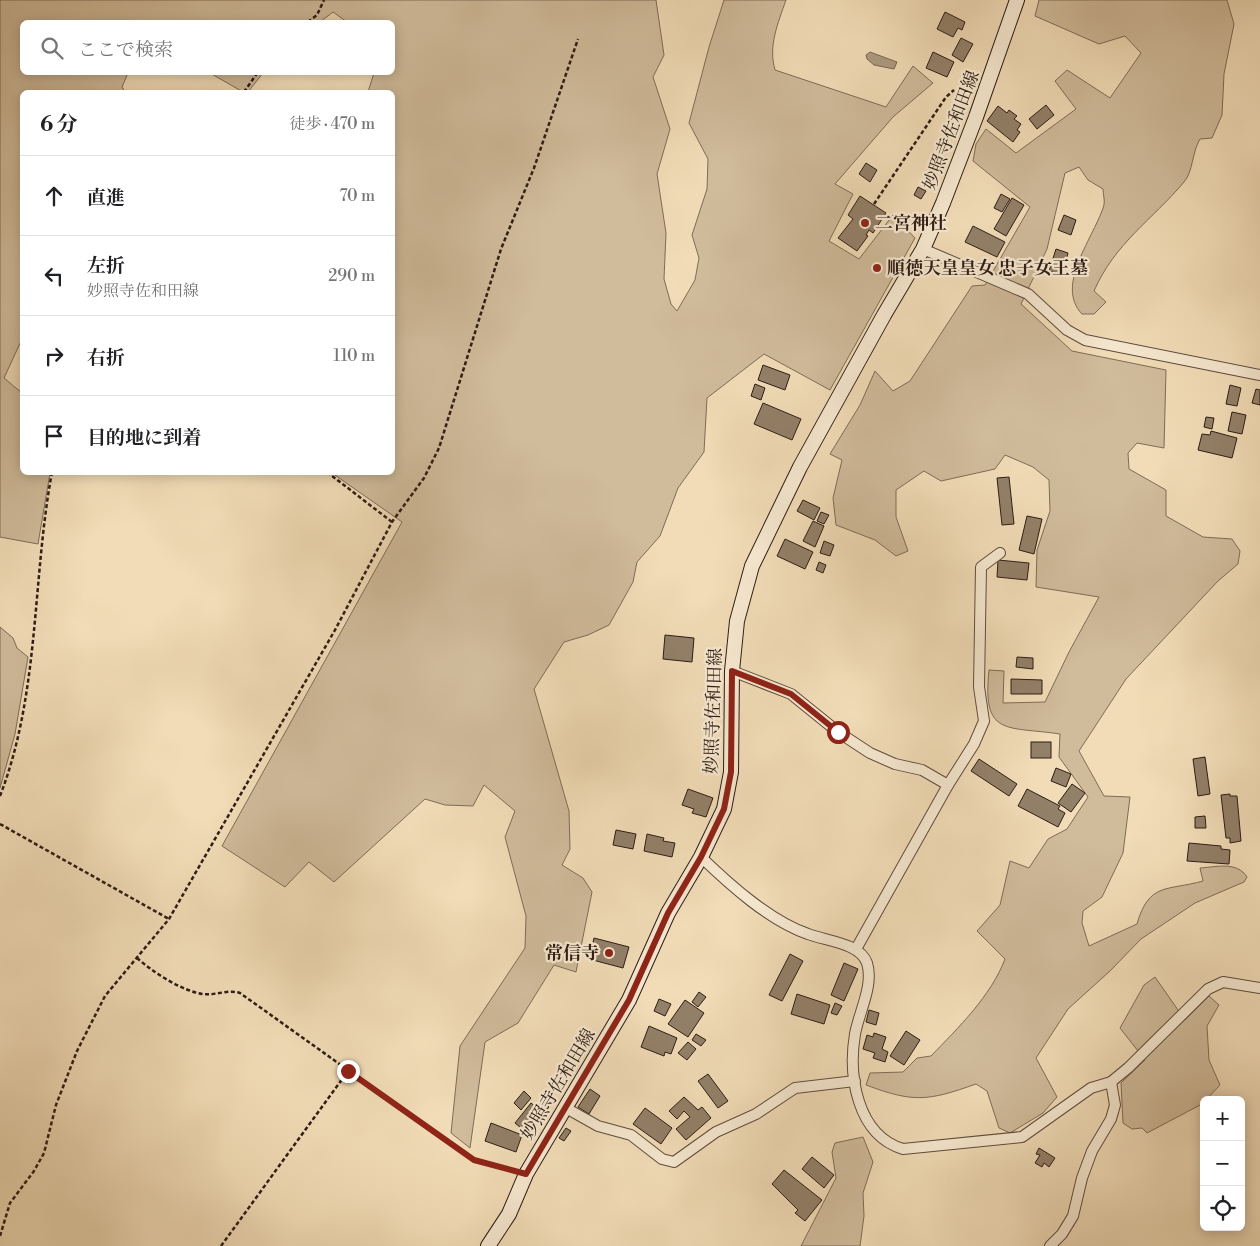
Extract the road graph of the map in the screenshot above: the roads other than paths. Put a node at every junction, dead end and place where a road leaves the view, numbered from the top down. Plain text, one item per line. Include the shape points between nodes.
1 (1017, 0) edge
2 (923, 249) junction
3 (1260, 374) edge
4 (1000, 553) dead end
5 (732, 671) junction
6 (948, 785) junction
7 (701, 857) junction
8 (856, 949) junction
9 (1260, 988) edge
10 (856, 1081) junction
11 (1111, 1082) junction
12 (566, 1108) junction
13 (488, 1246) edge
14 (1050, 1246) edge

1 - 2 main road, 妙照寺佐和田線 via 976,117
2 - 3 street via 1028,294 1067,330 1085,340
2 - 5 main road, 妙照寺佐和田線 via 800,467 752,566 737,621
4 - 6 street via 981,567 979,687 984,721 974,744
5 - 6 street via 791,694 870,754 922,770
5 - 7 main road, 妙照寺佐和田線 via 731,772 724,809
6 - 8 street
7 - 8 street via 781,922 806,934
7 - 12 main road, 妙照寺佐和田線 via 668,913 629,1000
8 - 10 street via 867,961 870,976 855,1034
9 - 11 street via 1223,982 1208,989
10 - 11 street via 861,1109 868,1124 890,1145 903,1149 1022,1137 1092,1088
10 - 12 street via 795,1088 756,1114 716,1132 674,1162 662,1159 631,1135 598,1126
11 - 14 street via 1115,1105 1111,1119 1092,1151 1073,1216
12 - 13 main road, 妙照寺佐和田線 via 526,1174 509,1214

